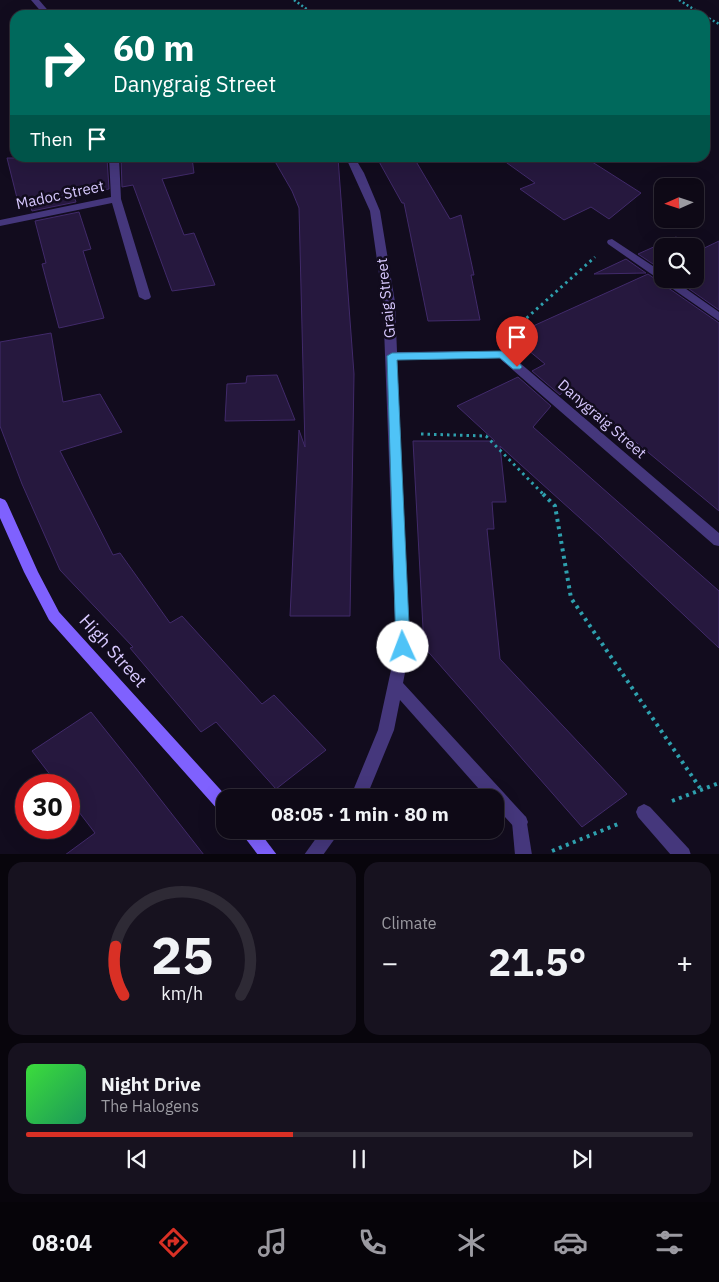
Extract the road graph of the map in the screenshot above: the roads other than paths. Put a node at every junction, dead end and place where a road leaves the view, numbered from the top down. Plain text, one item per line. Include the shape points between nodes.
1 (35, 0) edge
2 (44, 10) edge
3 (114, 162) edge
4 (352, 162) edge
5 (116, 199) junction
6 (0, 223) edge
7 (612, 242) road end
8 (654, 271) edge
9 (678, 288) edge
10 (145, 297) dead end
11 (719, 316) edge
12 (392, 356) junction
13 (0, 503) edge
14 (719, 541) edge
15 (395, 684) junction
16 (362, 789) edge
17 (216, 796) edge
18 (644, 812) dead end
19 (255, 839) edge
20 (325, 839) edge
21 (269, 854) edge
22 (312, 854) edge
23 (524, 854) edge
24 (684, 854) edge

1 - 2 street
3 - 5 street, Madoc Street
4 - 12 street, Graig Street via 375,211 389,302
5 - 6 street, Madoc Street
5 - 10 street
7 - 8 street
9 - 11 street
12 - 14 street, Danygraig Street via 502,354
12 - 15 street, Graig Street via 403,647
13 - 17 street, High Street via 54,616
15 - 16 street, Graig Street via 386,730
15 - 23 street via 520,822
18 - 24 street
19 - 21 street
20 - 22 street

